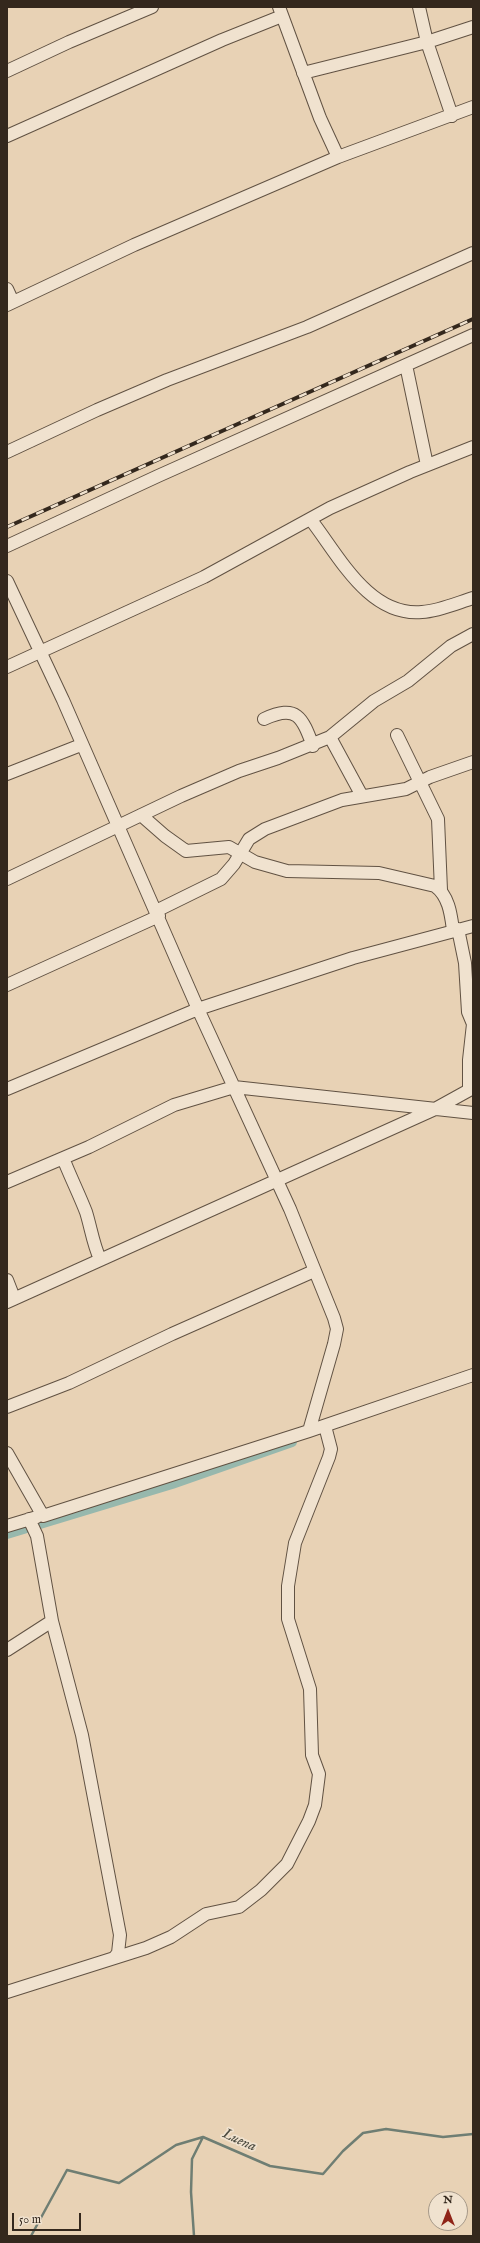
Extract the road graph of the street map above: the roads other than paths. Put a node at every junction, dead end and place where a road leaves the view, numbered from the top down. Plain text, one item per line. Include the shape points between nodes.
1 (152, 7) edge
2 (419, 7) edge
3 (281, 11) edge
4 (473, 27) edge
5 (427, 42) junction
6 (7, 71) edge
7 (303, 73) junction
8 (473, 107) edge
9 (452, 116) junction
10 (7, 136) edge
11 (338, 156) junction
12 (473, 253) edge
13 (7, 289) edge
14 (10, 304) edge
15 (473, 335) edge
16 (406, 365) junction
17 (473, 446) edge
18 (7, 452) edge
19 (427, 465) junction
20 (311, 520) junction
21 (7, 546) edge
22 (7, 581) edge
23 (473, 598) edge
24 (473, 634) edge
25 (41, 652) junction
26 (7, 667) edge
27 (264, 719) dead end
28 (398, 735) dead end
29 (330, 737) junction
30 (81, 745) junction
31 (313, 746) junction
32 (473, 762) edge
33 (7, 774) edge
34 (420, 782) junction
35 (362, 796) junction
36 (142, 815) junction
37 (118, 824) junction
38 (241, 852) junction
39 (7, 879) edge
40 (441, 890) junction
41 (158, 914) junction
42 (473, 926) edge
43 (456, 930) junction
44 (7, 985) edge
45 (198, 1009) junction
46 (234, 1087) junction
47 (7, 1089) edge
48 (471, 1089) edge
49 (435, 1109) junction
50 (473, 1113) edge
51 (63, 1158) junction
52 (276, 1180) junction
53 (7, 1182) edge
54 (100, 1259) junction
55 (314, 1271) junction
56 (7, 1280) edge
57 (11, 1300) edge
58 (473, 1375) edge
59 (7, 1407) edge
60 (324, 1426) junction
61 (309, 1431) junction
62 (7, 1453) edge
63 (43, 1516) junction
64 (29, 1519) junction
65 (7, 1526) edge
66 (52, 1621) junction
67 (7, 1650) edge
68 (114, 1958) junction
69 (7, 1992) edge

1 - 6 street
2 - 5 street
3 - 7 street
3 - 10 street
4 - 5 street
5 - 7 street
5 - 9 street
7 - 11 street
8 - 9 street
9 - 11 street
11 - 14 street via 142,242
12 - 18 street via 308,327 166,380
13 - 14 street
15 - 16 street
16 - 19 street
16 - 21 street
17 - 19 street
19 - 20 street via 330,508
20 - 23 street via 363,588 379,602 422,612
20 - 25 street via 204,577
22 - 25 street
24 - 29 street via 451,646 408,681 374,700
25 - 26 street
25 - 30 street
27 - 31 street via 281,713 296,714 302,719
28 - 34 street
29 - 31 street
29 - 35 street
30 - 33 street
30 - 37 street
31 - 36 street via 239,771
32 - 34 street
34 - 35 street via 402,790
34 - 40 street via 438,819
35 - 38 street via 321,807 265,829 249,840
36 - 37 street
36 - 38 street via 186,851 229,847
37 - 39 street via 55,858
37 - 41 street
38 - 40 street via 255,862 287,871 379,873 421,882
38 - 41 street via 221,879
40 - 43 street
41 - 44 street
41 - 45 street
42 - 43 street
43 - 45 street via 354,958
43 - 48 street via 465,963 468,1012 473,1024 469,1060
45 - 46 street
45 - 47 street
46 - 49 street
46 - 51 street via 174,1105
46 - 52 street
48 - 49 street
49 - 50 street
49 - 52 street
51 - 53 street
51 - 54 street via 85,1208 91,1227 92,1243
52 - 54 street
52 - 55 street
54 - 57 street
55 - 59 street via 69,1383
55 - 61 street via 337,1329
56 - 57 street
58 - 60 street
60 - 61 street
60 - 68 street via 331,1449 330,1457 296,1543 288,1586 288,1619 310,1689 312,1755 319,1774 315,1805 309,1821 284,1867 248,1901 229,1911 206,1914 171,1937
61 - 63 street
62 - 63 street
63 - 64 street
64 - 65 street
64 - 66 street via 37,1536
66 - 67 street
66 - 68 street via 82,1735 120,1934 118,1953
68 - 69 street

